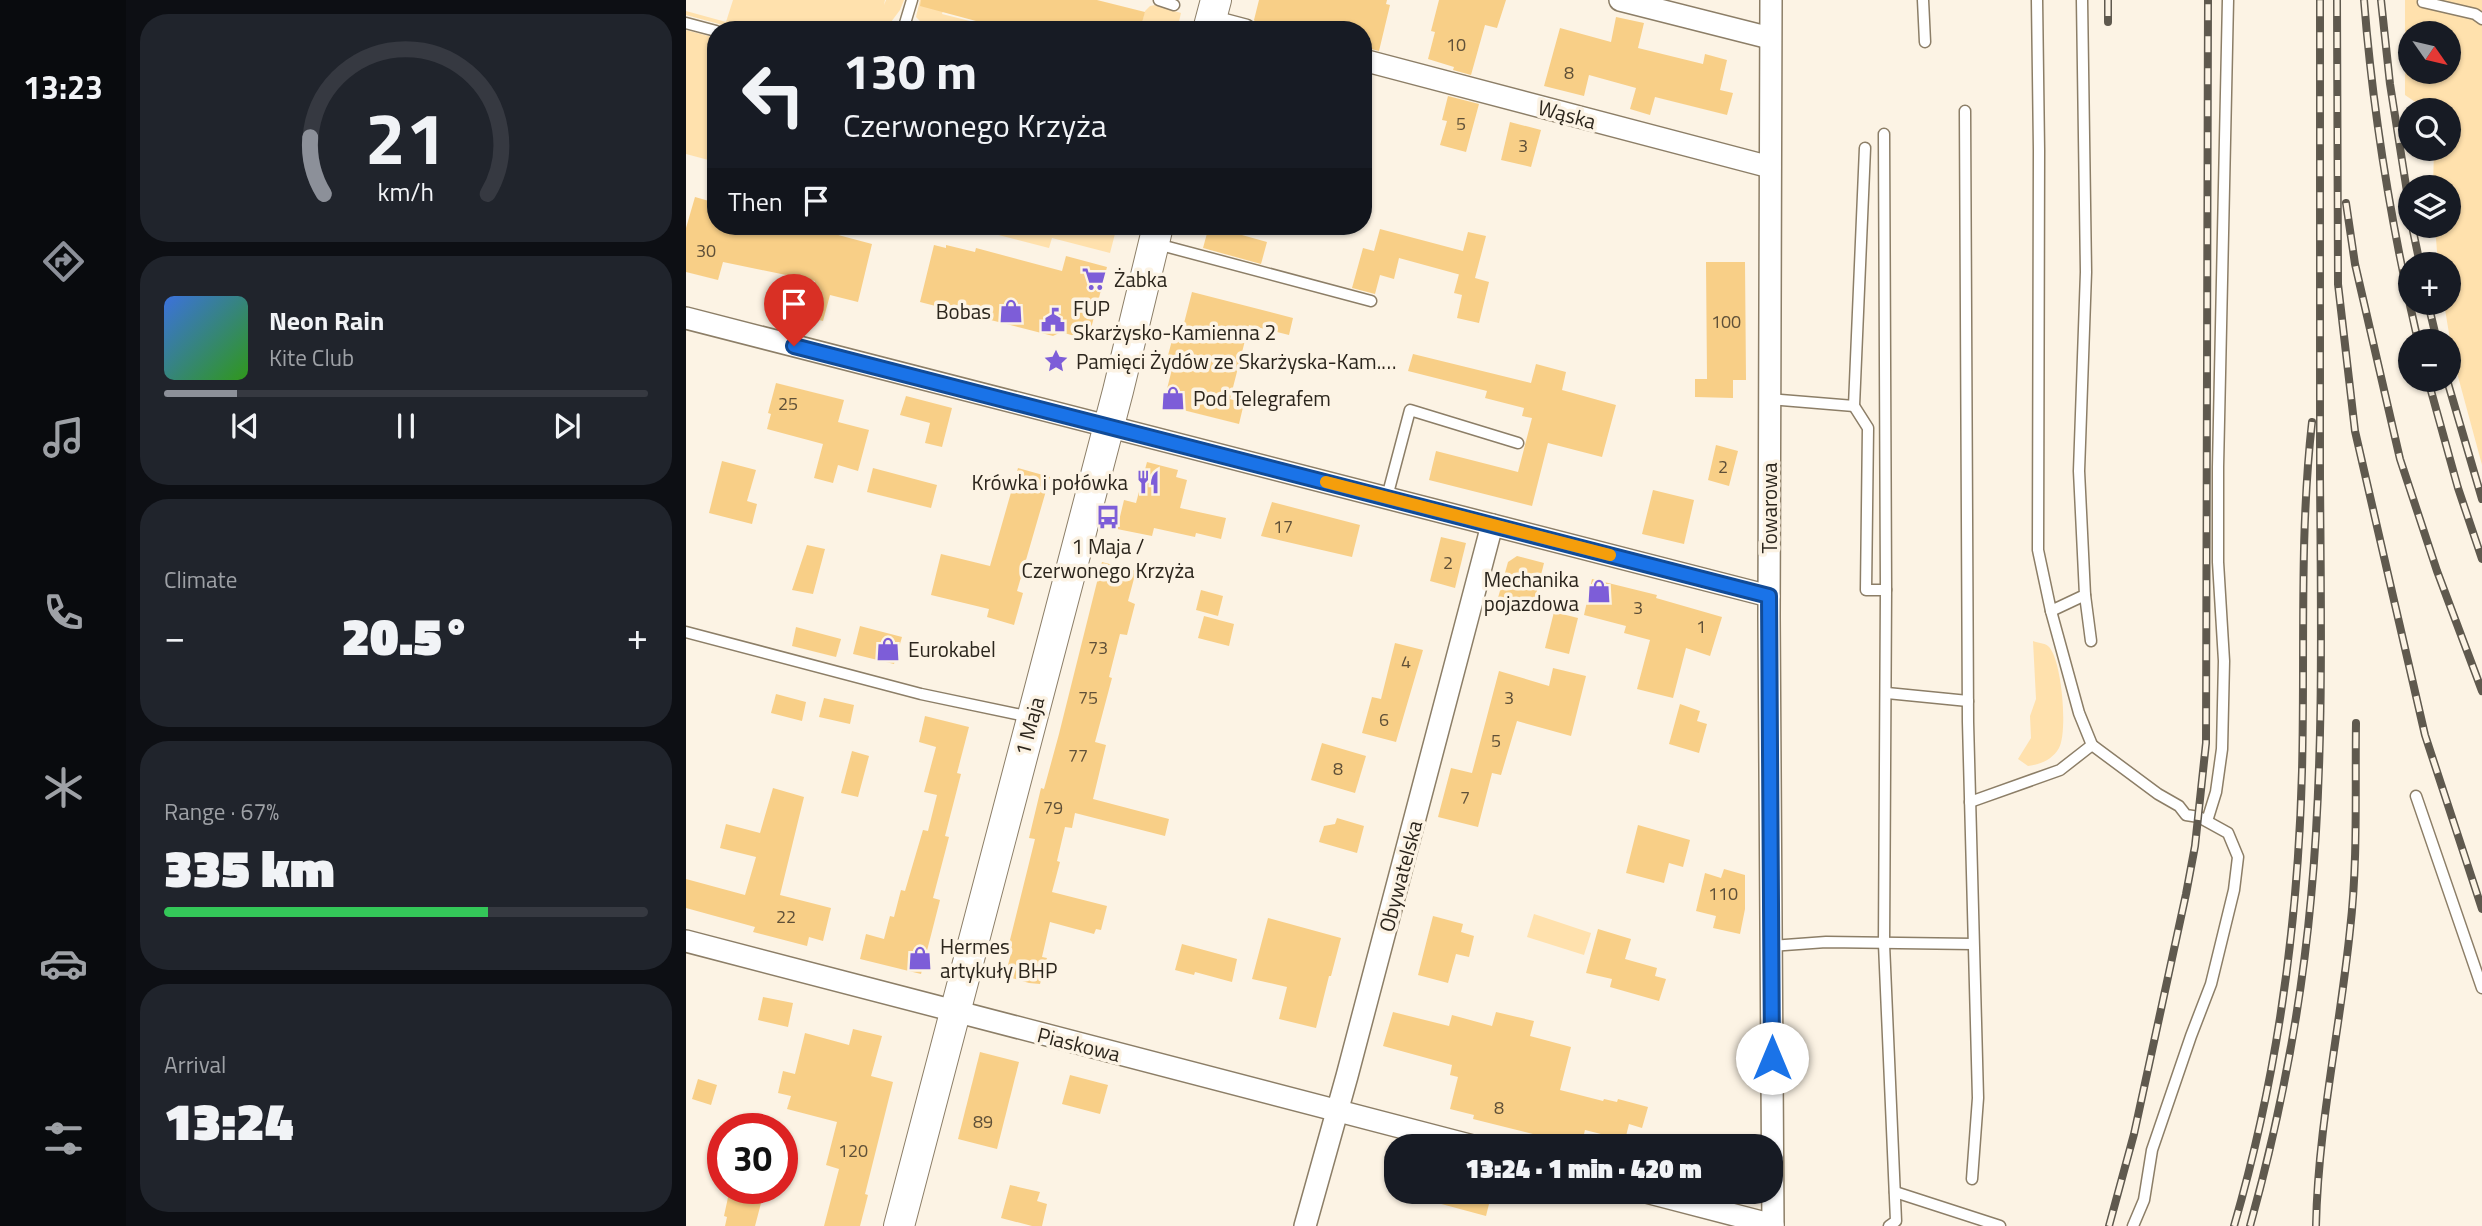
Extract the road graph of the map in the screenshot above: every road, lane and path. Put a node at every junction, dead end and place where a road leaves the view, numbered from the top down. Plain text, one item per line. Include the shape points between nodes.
1 (912, 0) edge
2 (1159, 0) edge
3 (1620, 0) edge
4 (1770, 0) edge
5 (1923, 0) edge
6 (2038, 0) edge
7 (2082, 0) edge
8 (2228, 0) edge
9 (2423, 2) dead end
10 (2439, 2) edge
11 (1174, 5) dead end
12 (2482, 19) edge
13 (906, 21) edge
14 (686, 23) edge
15 (707, 29) edge
16 (1770, 38) junction
17 (1925, 42) dead end
18 (1372, 62) edge
19 (1965, 111) dead end
20 (1884, 134) dead end
21 (1865, 148) dead end
22 (1770, 167) junction
23 (1156, 235) edge
24 (1159, 235) edge
25 (1371, 301) dead end
26 (686, 318) edge
27 (1770, 399) junction
28 (1854, 406) junction
29 (1108, 427) junction
30 (1518, 443) dead end
31 (1387, 497) junction
32 (1492, 525) junction
33 (1886, 590) junction
34 (2085, 595) junction
35 (1769, 596) junction
36 (2051, 611) junction
37 (686, 632) edge
38 (2091, 641) dead end
39 (1886, 693) junction
40 (1968, 701) junction
41 (1031, 717) junction
42 (2092, 745) junction
43 (2416, 796) dead end
44 (1970, 802) junction
45 (2207, 821) junction
46 (686, 941) edge
47 (1884, 944) junction
48 (1973, 944) junction
49 (1771, 946) junction
50 (2482, 988) edge
51 (955, 1012) junction
52 (1337, 1111) junction
53 (1426, 1134) edge
54 (1972, 1179) dead end
55 (1895, 1192) junction
56 (1691, 1204) edge
57 (899, 1226) edge
58 (1305, 1226) edge
59 (1773, 1226) edge
60 (1889, 1226) edge
61 (2000, 1226) edge
62 (2133, 1226) edge

1 - 13 lane
2 - 11 lane
3 - 16 street
4 - 16 street, Towarowa
5 - 17 lane
6 - 36 lane via 2038,550
7 - 34 lane via 2086,272 2079,471
8 - 45 lane via 2218,467 2223,724 2216,792
9 - 10 lane
10 - 12 lane
14 - 15 lane
16 - 22 street, Towarowa
18 - 22 street, Wąska
19 - 40 lane
20 - 33 lane
21 - 28 lane
22 - 27 street, Towarowa
23 - 29 street, 1 Maja
24 - 25 lane
26 - 29 street
27 - 28 lane
27 - 35 street, Towarowa
28 - 33 lane via 1868,428 1866,590
29 - 31 street
29 - 41 street, 1 Maja
30 - 31 lane via 1410,410
31 - 32 street
32 - 35 street
32 - 52 street, Obywatelska
33 - 39 lane
34 - 36 lane
34 - 38 lane
35 - 49 street, Towarowa
36 - 42 lane
37 - 41 lane via 921,694
39 - 40 lane
39 - 47 lane
40 - 44 lane
41 - 51 street, 1 Maja
42 - 44 lane via 2060,770
42 - 45 lane via 2186,815
43 - 50 lane
44 - 48 lane
45 - 62 lane via 2228,833 2238,857 2234,890 2211,984 2152,1150 2144,1200
46 - 51 street, Piaskowa
47 - 48 lane
47 - 49 lane
47 - 55 lane
48 - 54 lane via 1978,1098
49 - 59 street, Towarowa
51 - 52 street, Piaskowa
51 - 57 street, 1 Maja
52 - 53 street, Piaskowa
52 - 58 street, Obywatelska
55 - 60 lane via 1896,1221
55 - 61 lane
56 - 59 street

